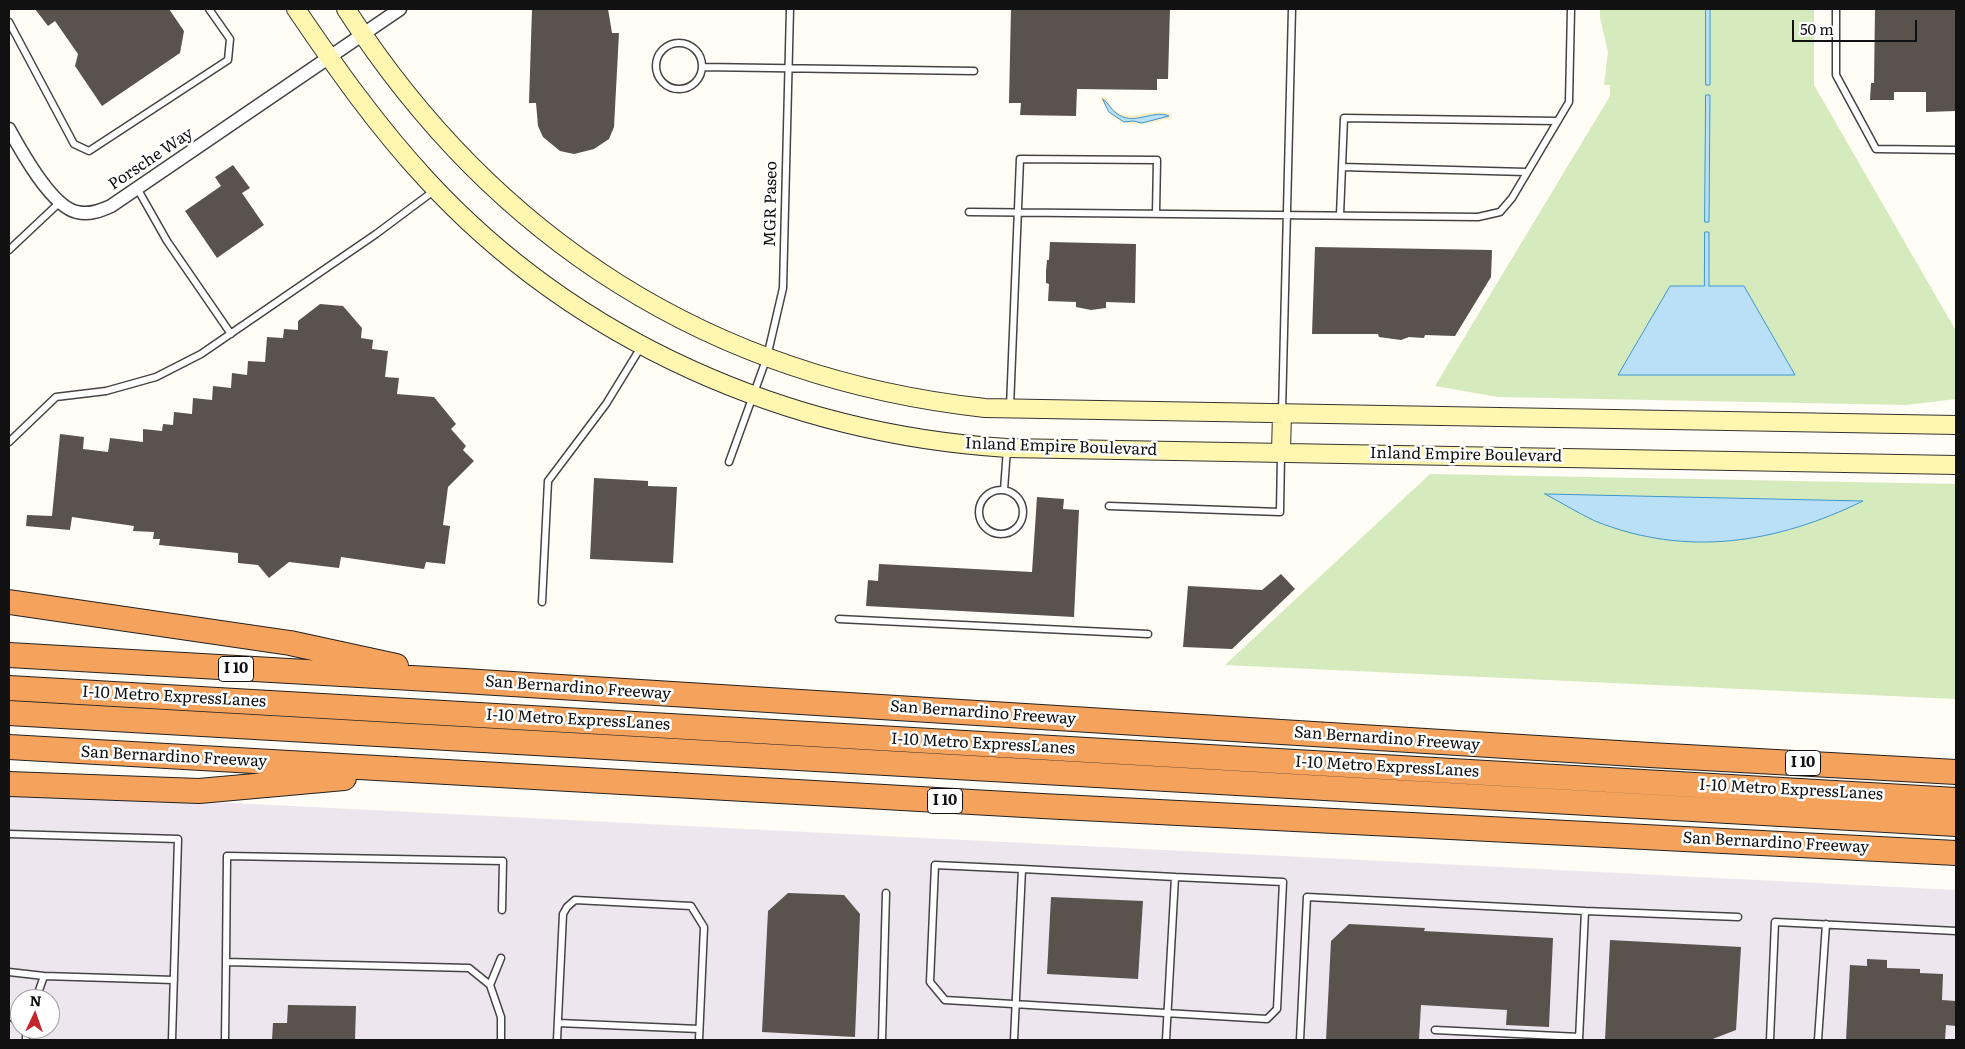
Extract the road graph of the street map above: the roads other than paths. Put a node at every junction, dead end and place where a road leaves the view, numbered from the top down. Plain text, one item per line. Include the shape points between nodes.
1 (209, 9) edge
2 (296, 9) edge
3 (346, 9) edge
4 (400, 9) edge
5 (790, 9) edge
6 (1292, 9) edge
7 (1571, 9) edge
8 (1836, 9) edge
9 (9, 22) edge
10 (362, 34) junction
11 (330, 56) junction
12 (703, 67) junction
13 (787, 69) junction
14 (974, 71) dead end
15 (1557, 121) junction
16 (9, 129) edge
17 (1956, 150) edge
18 (1342, 167) junction
19 (1526, 172) junction
20 (137, 188) junction
21 (436, 189) junction
22 (60, 203) junction
23 (969, 212) dead end
24 (1019, 212) junction
25 (1156, 213) junction
26 (1287, 215) junction
27 (1340, 215) junction
28 (9, 250) edge
29 (231, 334) junction
30 (642, 346) junction
31 (767, 357) junction
32 (752, 396) junction
33 (1010, 408) junction
34 (1282, 413) junction
35 (1956, 425) edge
36 (9, 442) edge
37 (1007, 448) junction
38 (1281, 452) junction
39 (729, 462) dead end
40 (1956, 465) edge
41 (1004, 490) junction
42 (1109, 506) dead end
43 (9, 602) edge
44 (542, 602) dead end
45 (839, 619) dead end
46 (1148, 634) dead end
47 (9, 655) edge
48 (223, 669) junction
49 (464, 681) junction
50 (9, 688) edge
51 (9, 713) edge
52 (492, 715) junction
53 (9, 747) edge
54 (423, 771) junction
55 (1956, 772) edge
56 (9, 784) edge
57 (1956, 800) edge
58 (1956, 824) edge
59 (9, 834) edge
60 (1881, 849) junction
61 (1956, 853) edge
62 (1956, 868) edge
63 (1022, 869) junction
64 (1175, 877) junction
65 (886, 893) dead end
66 (502, 910) dead end
67 (1585, 910) junction
68 (1738, 918) dead end
69 (1826, 924) junction
70 (1956, 931) edge
71 (501, 958) dead end
72 (226, 962) junction
73 (9, 972) edge
74 (44, 976) junction
75 (174, 980) junction
76 (490, 985) junction
77 (39, 989) edge
78 (1015, 1004) junction
79 (1168, 1012) junction
80 (558, 1023) junction
81 (699, 1029) junction
82 (1435, 1030) dead end
83 (1579, 1039) edge
84 (172, 1040) edge
85 (225, 1040) edge
86 (502, 1040) edge
87 (556, 1040) edge
88 (699, 1040) edge
89 (882, 1040) edge
90 (1014, 1040) edge
91 (1166, 1040) edge
92 (1300, 1040) edge
93 (1770, 1040) edge
94 (1818, 1040) edge

1 - 9 lane via 230,39 228,60 89,151 74,144
2 - 11 main road, Inland Empire Boulevard
3 - 10 main road
4 - 10 street, Porsche Way
5 - 13 lane, MGR Paseo
6 - 26 lane
7 - 15 lane via 1569,102
8 - 17 lane via 1836,76 1876,149
10 - 11 street, Porsche Way
10 - 31 main road via 422,114 462,158 569,252 617,285 686,322
11 - 20 street, Porsche Way
11 - 21 main road, Inland Empire Boulevard via 379,126
12 - 12 lane via 698,80 678,89 671,88 659,78 655,64 662,50 676,42 698,51
12 - 13 lane
13 - 14 lane
13 - 31 lane, MGR Paseo via 783,288
15 - 18 lane via 1344,118
15 - 19 lane
16 - 22 street
18 - 19 lane
18 - 27 lane
19 - 27 lane via 1500,212 1478,217
20 - 22 street, Porsche Way via 94,213 76,212
20 - 29 lane via 167,242
21 - 29 lane
21 - 30 main road, Inland Empire Boulevard via 469,222 548,286
22 - 28 lane
23 - 24 lane
24 - 25 lane
24 - 25 lane via 1020,159 1157,160
24 - 33 lane
25 - 26 lane
26 - 27 lane
26 - 34 lane
29 - 36 lane via 156,377 106,391 56,397
30 - 32 main road, Inland Empire Boulevard
30 - 44 lane via 606,404 548,481
31 - 32 lane, MGR Paseo
31 - 33 main road via 883,392 935,402
32 - 37 main road, Inland Empire Boulevard via 848,425 900,436
32 - 39 lane, MGR Paseo
33 - 34 main road
34 - 35 main road
34 - 38 main road
37 - 38 main road, Inland Empire Boulevard
37 - 41 lane
38 - 40 main road, Inland Empire Boulevard
38 - 42 lane via 1280,512
41 - 41 lane via 991,493 979,508 981,521 997,533 1016,527 1022,515 1016,496
43 - 49 highway via 290,643
45 - 46 lane
47 - 48 highway, San Bernardino Freeway / I 10
48 - 49 highway, San Bernardino Freeway / I 10
48 - 52 highway
49 - 55 highway, San Bernardino Freeway / I 10
50 - 52 highway, I-10 Metro ExpressLanes
51 - 58 highway, I-10 Metro ExpressLanes
52 - 57 highway, I-10 Metro ExpressLanes
53 - 54 highway, San Bernardino Freeway / I 10
54 - 56 highway via 199,792
54 - 60 highway, San Bernardino Freeway / I 10
59 - 75 lane via 178,839
60 - 61 highway, San Bernardino Freeway / I 10
60 - 62 highway
63 - 64 lane
63 - 78 lane
63 - 78 lane via 935,865 930,982 945,1000
64 - 79 lane
64 - 79 lane via 1283,882 1278,1000 1277,1009 1267,1019
65 - 89 lane
66 - 72 lane via 503,861 227,856
67 - 68 lane
67 - 83 lane
67 - 92 lane via 1306,897
69 - 70 lane
69 - 93 lane via 1775,922
69 - 94 lane
71 - 76 lane
72 - 76 lane via 469,968
72 - 85 lane
73 - 74 lane
74 - 75 lane
74 - 77 lane
75 - 84 lane
76 - 86 lane via 502,1017
78 - 79 lane
78 - 90 lane
79 - 91 lane
80 - 81 lane
80 - 81 lane via 563,914 575,900 691,906 704,927
80 - 87 lane
81 - 88 lane
82 - 83 lane

